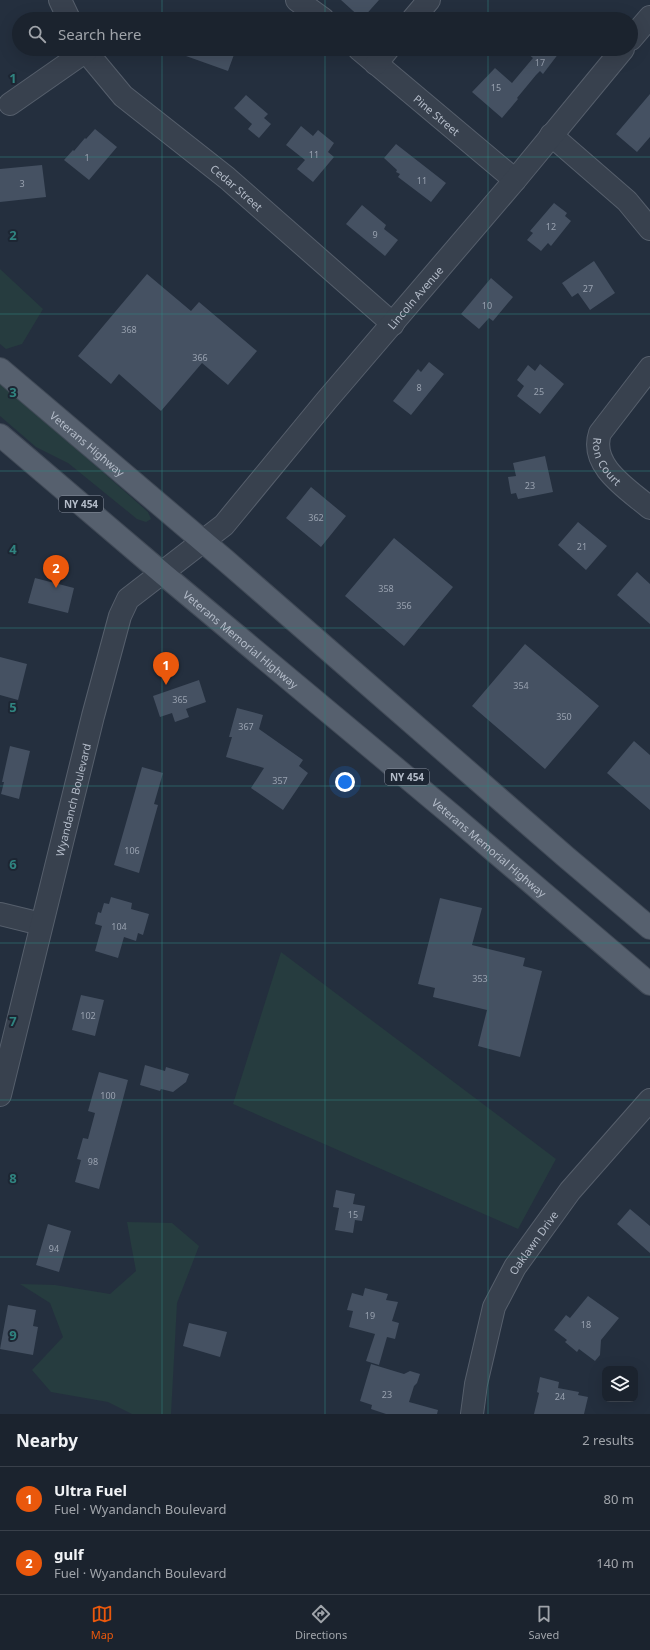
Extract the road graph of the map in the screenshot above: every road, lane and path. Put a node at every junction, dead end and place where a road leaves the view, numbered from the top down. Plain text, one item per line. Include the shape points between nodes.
1 (60, 0) edge
2 (297, 0) edge
3 (429, 0) edge
4 (66, 12) edge
5 (313, 12) edge
6 (419, 12) edge
7 (650, 17) edge
8 (638, 31) edge
9 (77, 56) edge
10 (90, 56) edge
11 (382, 56) edge
12 (617, 56) edge
13 (10, 104) dead end
14 (551, 135) junction
15 (515, 180) junction
16 (650, 229) edge
17 (393, 324) junction
18 (650, 368) edge
19 (0, 369) edge
20 (0, 435) edge
21 (650, 508) edge
22 (203, 541) junction
23 (162, 573) junction
24 (0, 914) edge
25 (41, 924) junction
26 (650, 928) edge
27 (650, 984) edge
28 (0, 1095) edge
29 (650, 1100) edge
30 (472, 1414) edge

1 - 4 street
2 - 5 street
3 - 6 street
7 - 8 street
9 - 13 street
10 - 17 street, Cedar Street via 123,96 227,178
11 - 15 street, Pine Street
12 - 14 street, Lincoln Avenue
14 - 15 street, Lincoln Avenue
14 - 16 street via 627,201
15 - 17 street, Lincoln Avenue
17 - 22 street, Lincoln Avenue via 224,525
18 - 21 street, Ron Court via 600,433 597,442 603,464
19 - 22 main road, Veterans Highway
20 - 23 main road, NY 454
22 - 23 street, Wyandanch Boulevard
22 - 26 main road
23 - 25 street, Wyandanch Boulevard via 128,599 120,616
23 - 27 main road, Veterans Memorial Highway / NY 454 via 454,816
24 - 25 street
25 - 28 street, Wyandanch Boulevard
29 - 30 street, Oaklawn Drive via 570,1190 515,1267 492,1314

